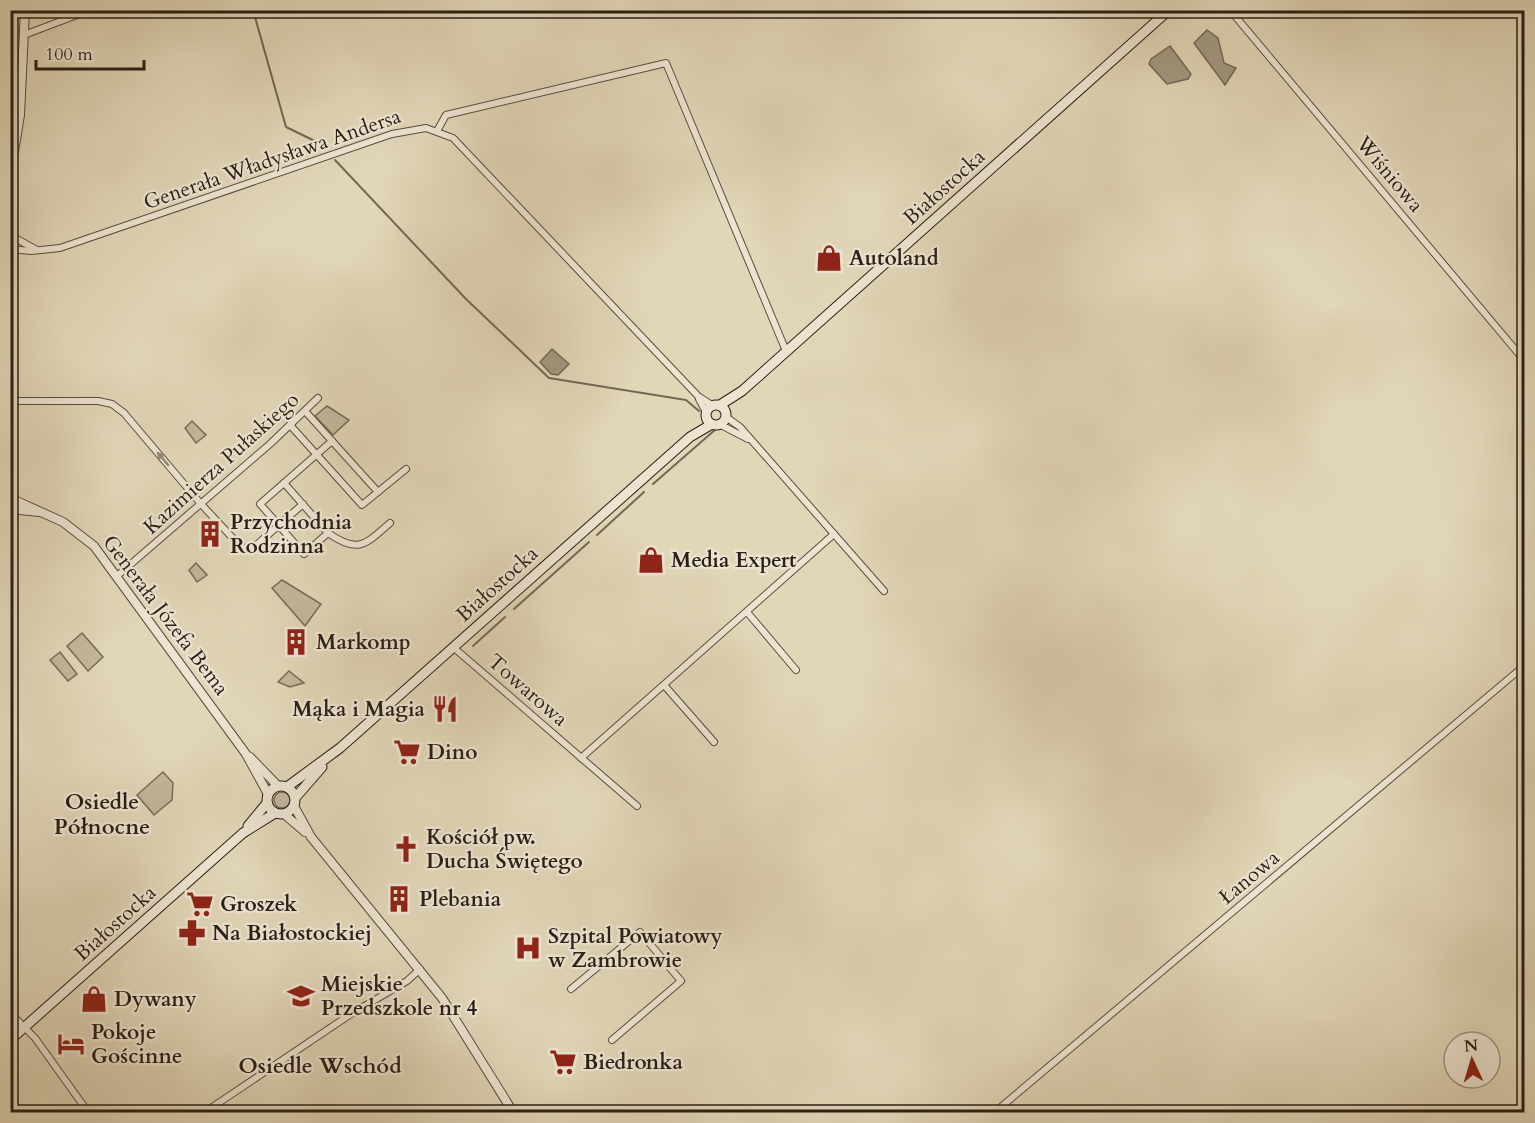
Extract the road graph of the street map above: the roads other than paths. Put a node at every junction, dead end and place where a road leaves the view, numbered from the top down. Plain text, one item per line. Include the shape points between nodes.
1 (25, 10) edge
2 (90, 10) edge
3 (1169, 10) edge
4 (1230, 10) edge
5 (24, 35) junction
6 (437, 131) junction
7 (10, 176) edge
8 (13, 234) edge
9 (10, 249) edge
10 (37, 250) junction
11 (786, 351) junction
12 (1524, 360) edge
13 (742, 391) junction
14 (318, 398) dead end
15 (10, 401) edge
16 (711, 409) junction
17 (305, 411) junction
18 (721, 420) junction
19 (290, 425) junction
20 (690, 437) junction
21 (332, 441) junction
22 (316, 454) junction
23 (406, 469) dead end
24 (284, 483) junction
25 (378, 492) junction
26 (10, 498) edge
27 (201, 504) junction
28 (303, 504) junction
29 (10, 509) edge
30 (40, 513) junction
31 (390, 523) dead end
32 (279, 525) junction
33 (328, 533) junction
34 (834, 534) junction
35 (117, 576) junction
36 (884, 591) dead end
37 (747, 612) junction
38 (453, 647) junction
39 (1524, 666) edge
40 (796, 670) dead end
41 (664, 685) junction
42 (714, 742) dead end
43 (246, 754) junction
44 (329, 757) junction
45 (581, 759) junction
46 (282, 786) junction
47 (267, 799) junction
48 (294, 802) junction
49 (637, 806) dead end
50 (280, 813) junction
51 (243, 833) junction
52 (311, 837) junction
53 (420, 969) junction
54 (572, 989) dead end
55 (10, 1013) edge
56 (25, 1026) junction
57 (10, 1040) edge
58 (612, 1040) dead end
59 (88, 1113) edge
60 (205, 1113) edge
61 (513, 1113) edge
62 (995, 1113) edge

1 - 5 street
2 - 5 street
3 - 11 main road, Białostocka
4 - 12 street, Wiśniowa
5 - 7 street via 20,115
6 - 10 street, Generała Władysława Andersa via 413,128 392,134 60,248
6 - 11 street via 446,115 666,63
6 - 16 street via 453,138
8 - 9 street
8 - 10 street
9 - 10 street, Generała Władysława Andersa
11 - 13 main road, Białostocka
13 - 16 main road, Białostocka
13 - 18 main road, Białostocka
14 - 17 street, Kazimierza Pułaskiego
27 -> 15 street via 112,404
16 - 18 main road
16 - 18 main road via 707,420
16 - 20 main road, Białostocka
17 - 19 street, Kazimierza Pułaskiego
17 - 21 street
18 - 20 main road, Białostocka
18 - 34 street via 740,427
19 - 22 street
19 - 27 street, Kazimierza Pułaskiego
20 - 38 main road, Białostocka
21 - 22 street
21 - 25 street
22 - 24 street
22 - 25 street via 362,506
23 - 25 street
24 - 28 street
24 - 32 street via 260,504
26 - 30 street, Generała Józefa Bema via 29,504
27 - 32 street via 242,548 254,547
27 - 35 street, Kazimierza Pułaskiego
28 - 32 street
28 - 33 street
29 - 30 street
30 - 35 street, Generała Józefa Bema via 78,532
31 - 33 street via 359,547
32 - 33 street via 304,554
34 - 36 street
34 - 37 street
35 - 43 street, Generała Józefa Bema
37 - 40 street
37 - 41 street
38 - 44 main road, Białostocka
38 - 45 street, Towarowa
39 - 62 street, Łanowa
41 - 42 street
41 - 45 street
43 - 46 street, Generała Józefa Bema
43 - 47 street, Generała Józefa Bema
44 - 46 main road, Białostocka
44 - 48 main road, Białostocka
45 - 49 street, Towarowa
46 - 47 main road, Białostocka
46 - 48 main road
47 - 50 main road
47 - 51 main road, Białostocka
48 - 50 main road, Białostocka
48 - 52 street
50 - 51 main road, Białostocka
50 - 52 street
51 - 56 main road, Białostocka
52 - 53 street
53 - 60 street
53 - 61 street via 453,1013
54 - 58 street via 640,932 681,981
55 - 56 street
56 - 57 main road, Białostocka
56 - 59 street

